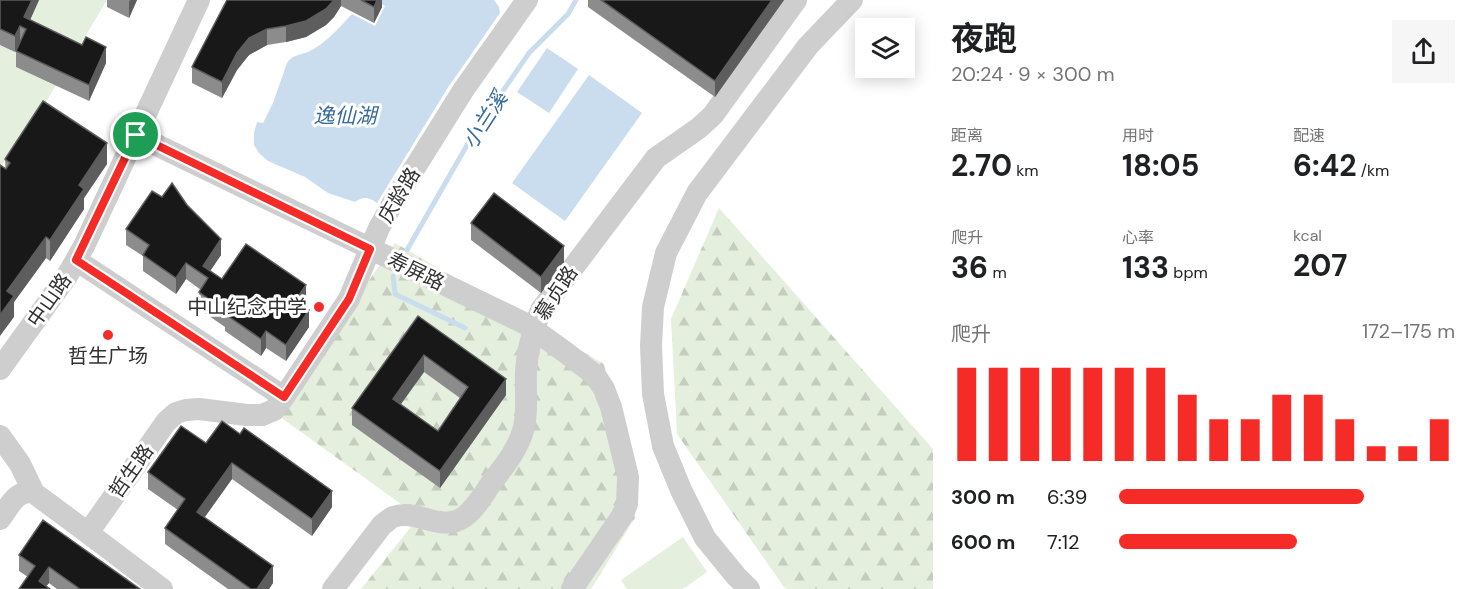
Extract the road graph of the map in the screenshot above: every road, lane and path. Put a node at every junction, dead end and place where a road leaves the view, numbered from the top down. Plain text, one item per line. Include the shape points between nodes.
1 (199, 0) edge
2 (527, 0) edge
3 (796, 0) edge
4 (852, 0) edge
5 (136, 135) junction
6 (370, 249) junction
7 (76, 260) junction
8 (533, 329) junction
9 (0, 369) edge
10 (284, 397) junction
11 (0, 436) edge
12 (34, 493) junction
13 (0, 519) edge
14 (88, 533) junction
15 (162, 589) edge
16 (333, 589) edge
17 (572, 589) edge
18 (748, 589) edge

1 - 5 street, 中山路
2 - 6 street, 庆龄路 via 464,88 394,201
3 - 8 street, 慕贞路 via 713,115 656,158 645,171 541,310
4 - 18 street via 808,46 697,193 666,253 653,307 653,394 663,446 705,538
5 - 6 street, 寿屏路
5 - 7 street, 中山路
6 - 8 street, 寿屏路
6 - 10 street, 庆龄路 via 349,299
7 - 9 street, 中山路
7 - 10 street
8 - 16 street, 慕贞路 via 520,440 471,511 452,523 404,515 392,518 382,525
8 - 17 street, 寿屏路 via 600,382 611,407 628,477 627,504 622,516
10 - 14 street, 哲生路 via 274,410 262,415 199,409 176,413
11 - 12 street
12 - 13 street via 21,493
12 - 14 street
14 - 15 street

